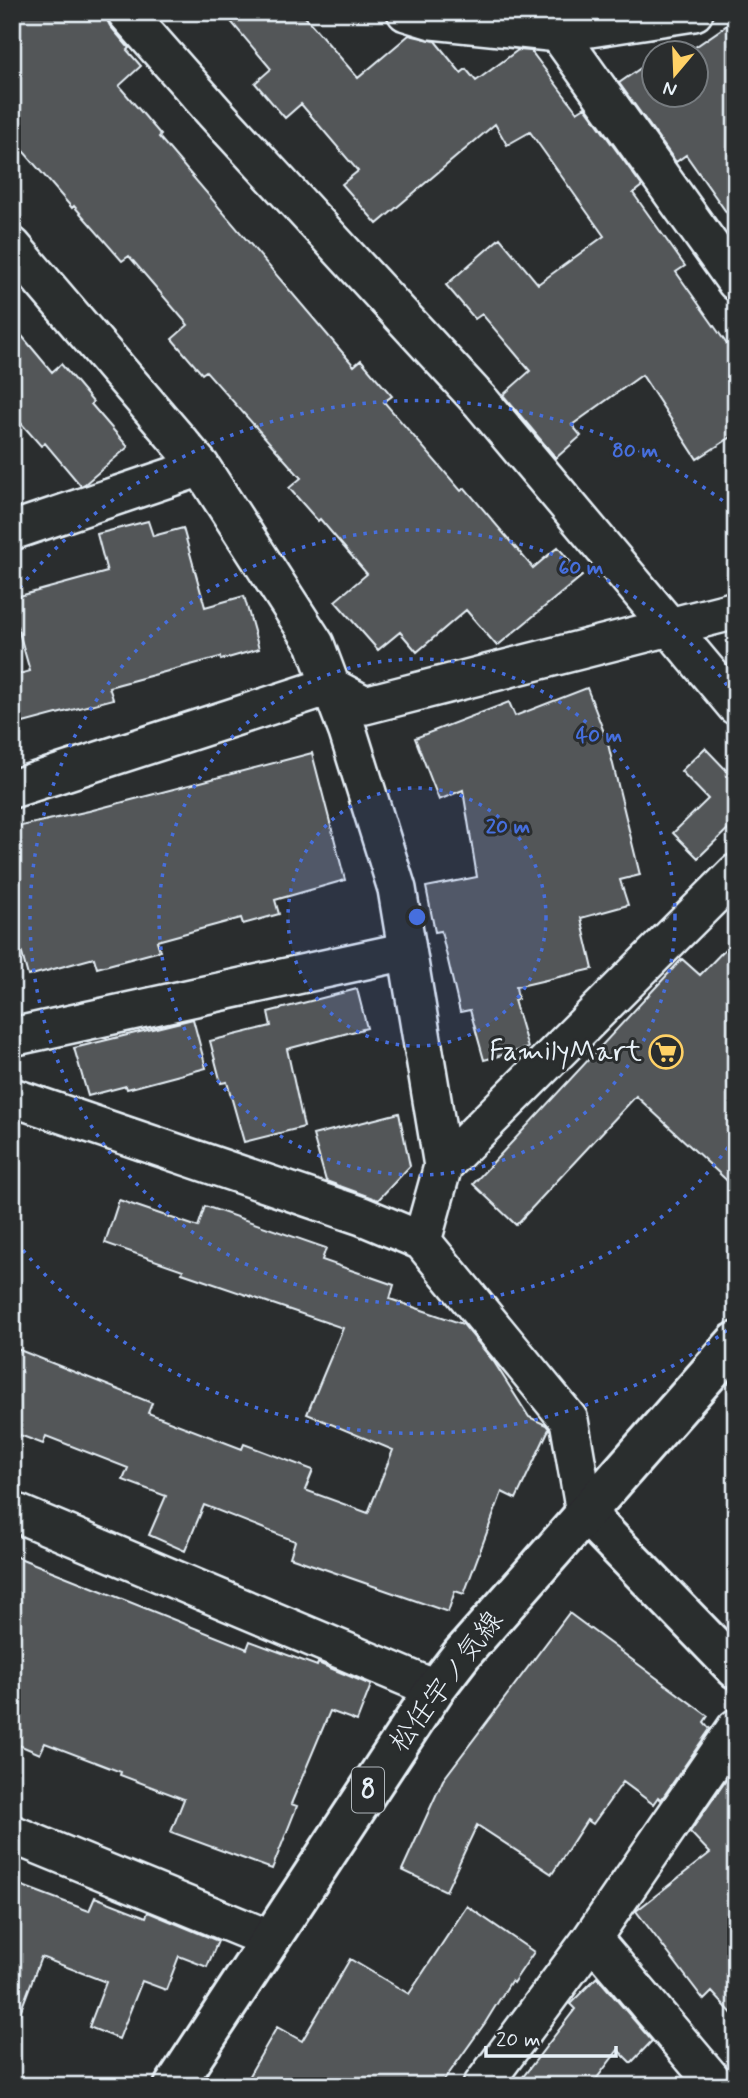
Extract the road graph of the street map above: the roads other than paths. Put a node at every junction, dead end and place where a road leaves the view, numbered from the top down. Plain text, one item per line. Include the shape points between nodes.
1 (126, 12) edge
2 (406, 12) edge
3 (694, 12) edge
4 (558, 33) junction
5 (12, 246) edge
6 (736, 282) edge
7 (201, 467) junction
8 (12, 531) edge
9 (736, 610) edge
10 (668, 626) junction
11 (330, 686) junction
12 (736, 706) edge
13 (12, 789) edge
14 (736, 873) edge
15 (407, 951) junction
16 (12, 1037) edge
17 (12, 1097) edge
18 (443, 1166) junction
19 (422, 1241) junction
20 (736, 1342) edge
21 (12, 1511) edge
22 (585, 1513) junction
23 (736, 1669) edge
24 (435, 1689) junction
25 (736, 1728) edge
26 (12, 1834) edge
27 (592, 1938) junction
28 (269, 1939) junction
29 (174, 2086) edge
30 (482, 2086) edge
31 (717, 2086) edge

1 - 10 street via 482,404
2 - 4 street via 432,20
3 - 4 street
4 - 6 street
5 - 7 street
7 - 8 street
7 - 11 street via 315,644
9 - 10 street
10 - 11 street via 365,705
10 - 12 street
11 - 13 street
11 - 15 street via 397,889
14 - 18 street
15 - 16 street
15 - 18 street
17 - 19 street via 362,1216
18 - 19 street
19 - 22 street via 569,1420
20 - 22 main road, 松任宇ノ気線 / 8
21 - 24 street
22 - 23 main road
22 - 24 main road, 松任宇ノ気線 / 8
24 - 28 main road, 松任宇ノ気線 / 8
25 - 27 street
26 - 28 street
27 - 30 street
27 - 31 street
28 - 29 main road, 松任宇ノ気線 / 8

